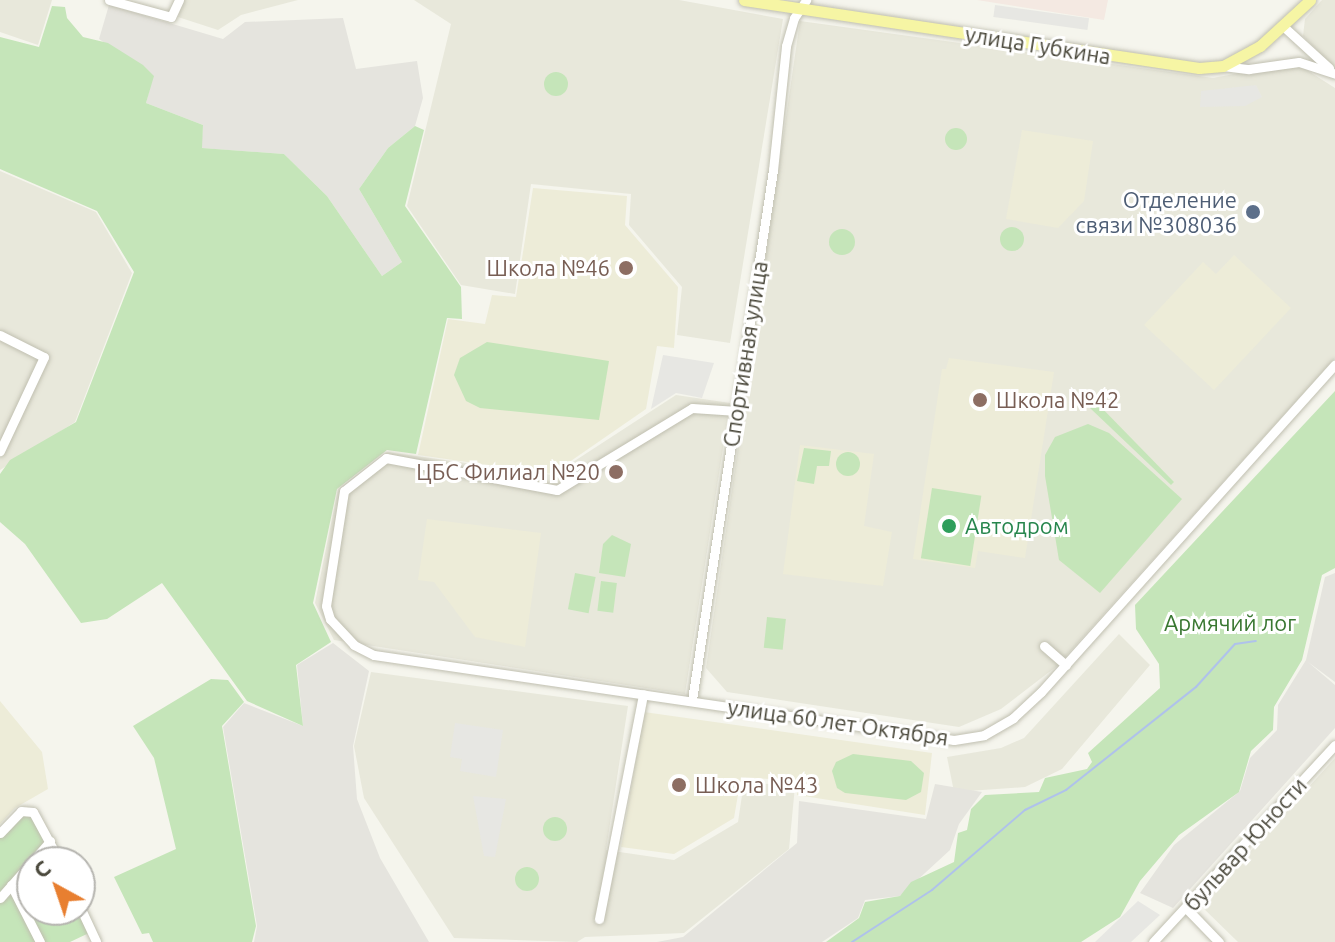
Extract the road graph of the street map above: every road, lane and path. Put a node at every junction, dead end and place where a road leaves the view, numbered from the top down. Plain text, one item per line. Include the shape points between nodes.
1 (109, 0) edge
2 (179, 0) edge
3 (744, 0) edge
4 (1310, 0) edge
5 (802, 4) edge
6 (1284, 27) junction
7 (1223, 66) junction
8 (1335, 74) edge
9 (0, 335) edge
10 (1335, 364) edge
11 (737, 411) junction
12 (0, 451) edge
13 (1044, 646) dead end
14 (1066, 665) junction
15 (643, 694) junction
16 (692, 700) junction
17 (1335, 745) edge
18 (0, 833) edge
19 (50, 841) junction
20 (52, 846) edge
21 (11, 885) junction
22 (0, 898) edge
23 (1187, 909) junction
24 (599, 919) dead end
25 (40, 942) edge
26 (1153, 942) edge
27 (1219, 942) edge

1 - 2 street via 171,17
3 - 5 main road, улица Губкина
4 - 6 main road
5 - 7 main road, улица Губкина via 1184,67
5 - 11 street, Спортивная улица via 786,46
6 - 7 main road
6 - 8 street
7 - 8 street via 1249,69 1299,62
9 - 12 street via 44,357
10 - 14 street, улица 60 лет Октября
11 - 15 street, улица 60 лет Октября via 692,408 557,490 386,458 344,491 326,606 337,630 374,655
11 - 16 street, Спортивная улица
13 - 14 street
14 - 16 street, улица 60 лет Октября via 1013,718 984,735 954,740
15 - 16 street, улица 60 лет Октября
15 - 24 street
17 - 23 street, бульвар Юности
18 - 19 street via 27,810 39,818
19 - 20 street
19 - 21 street
21 - 22 street
21 - 25 street
23 - 26 street, бульвар Юности
23 - 27 street

